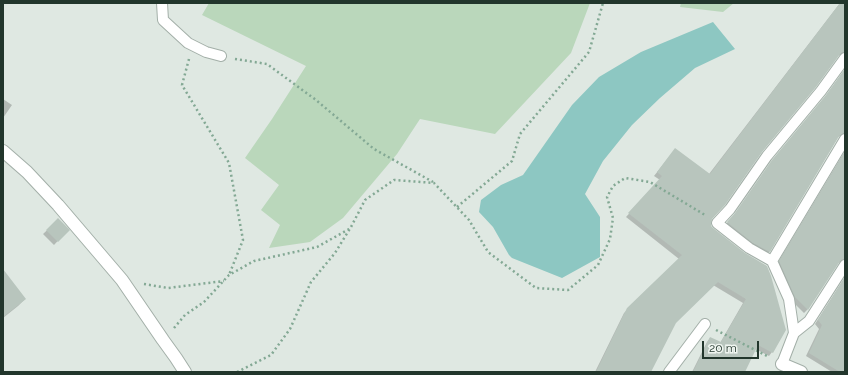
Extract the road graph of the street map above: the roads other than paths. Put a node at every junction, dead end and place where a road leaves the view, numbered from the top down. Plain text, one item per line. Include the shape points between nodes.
1 (162, 3) edge
2 (221, 56) road end
3 (845, 58) edge
4 (845, 139) edge
5 (3, 151) edge
6 (772, 261) junction
7 (845, 266) edge
8 (705, 324) road end
9 (794, 333) junction
10 (782, 364) joint
11 (185, 372) edge
12 (669, 372) edge
13 (801, 372) edge

1 - 2 lane via 164,20 188,43
3 - 6 lane via 717,223 749,248
4 - 6 lane
5 - 11 street via 58,205 122,280
6 - 9 lane via 789,299
7 - 9 lane via 809,321
8 - 12 lane
9 - 10 lane
10 - 13 street

